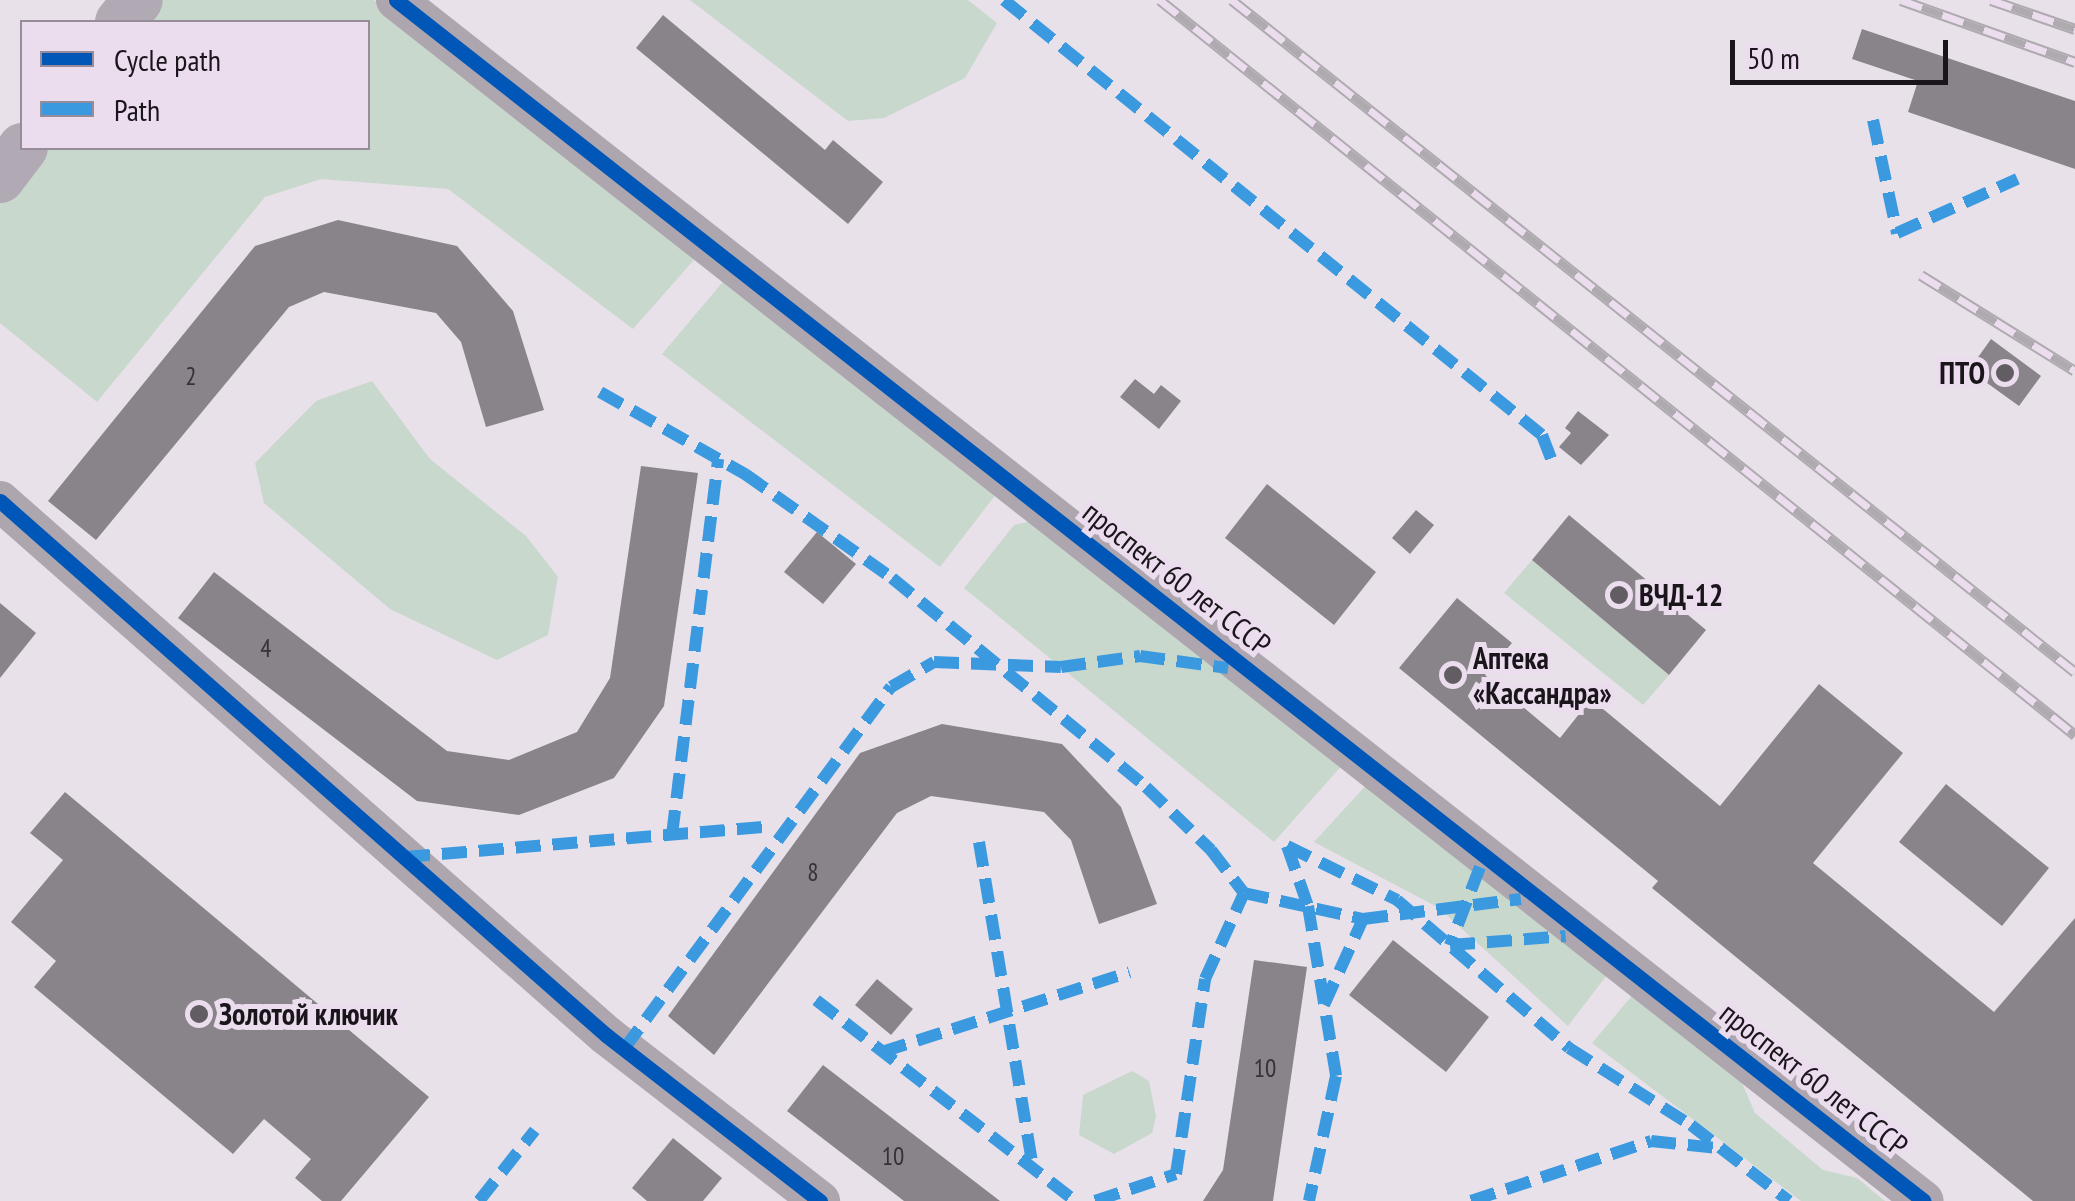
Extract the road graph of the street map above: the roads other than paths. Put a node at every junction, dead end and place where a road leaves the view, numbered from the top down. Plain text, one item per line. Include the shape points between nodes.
1 (138, 0) edge
2 (396, 0) edge
3 (122, 20) edge
4 (22, 150) edge
5 (0, 178) edge
6 (0, 501) edge
7 (820, 1201) edge
8 (1924, 1201) edge

1 - 3 main road
2 - 8 street, проспект 60 лет СССР
4 - 5 main road
6 - 7 street via 606,1035

